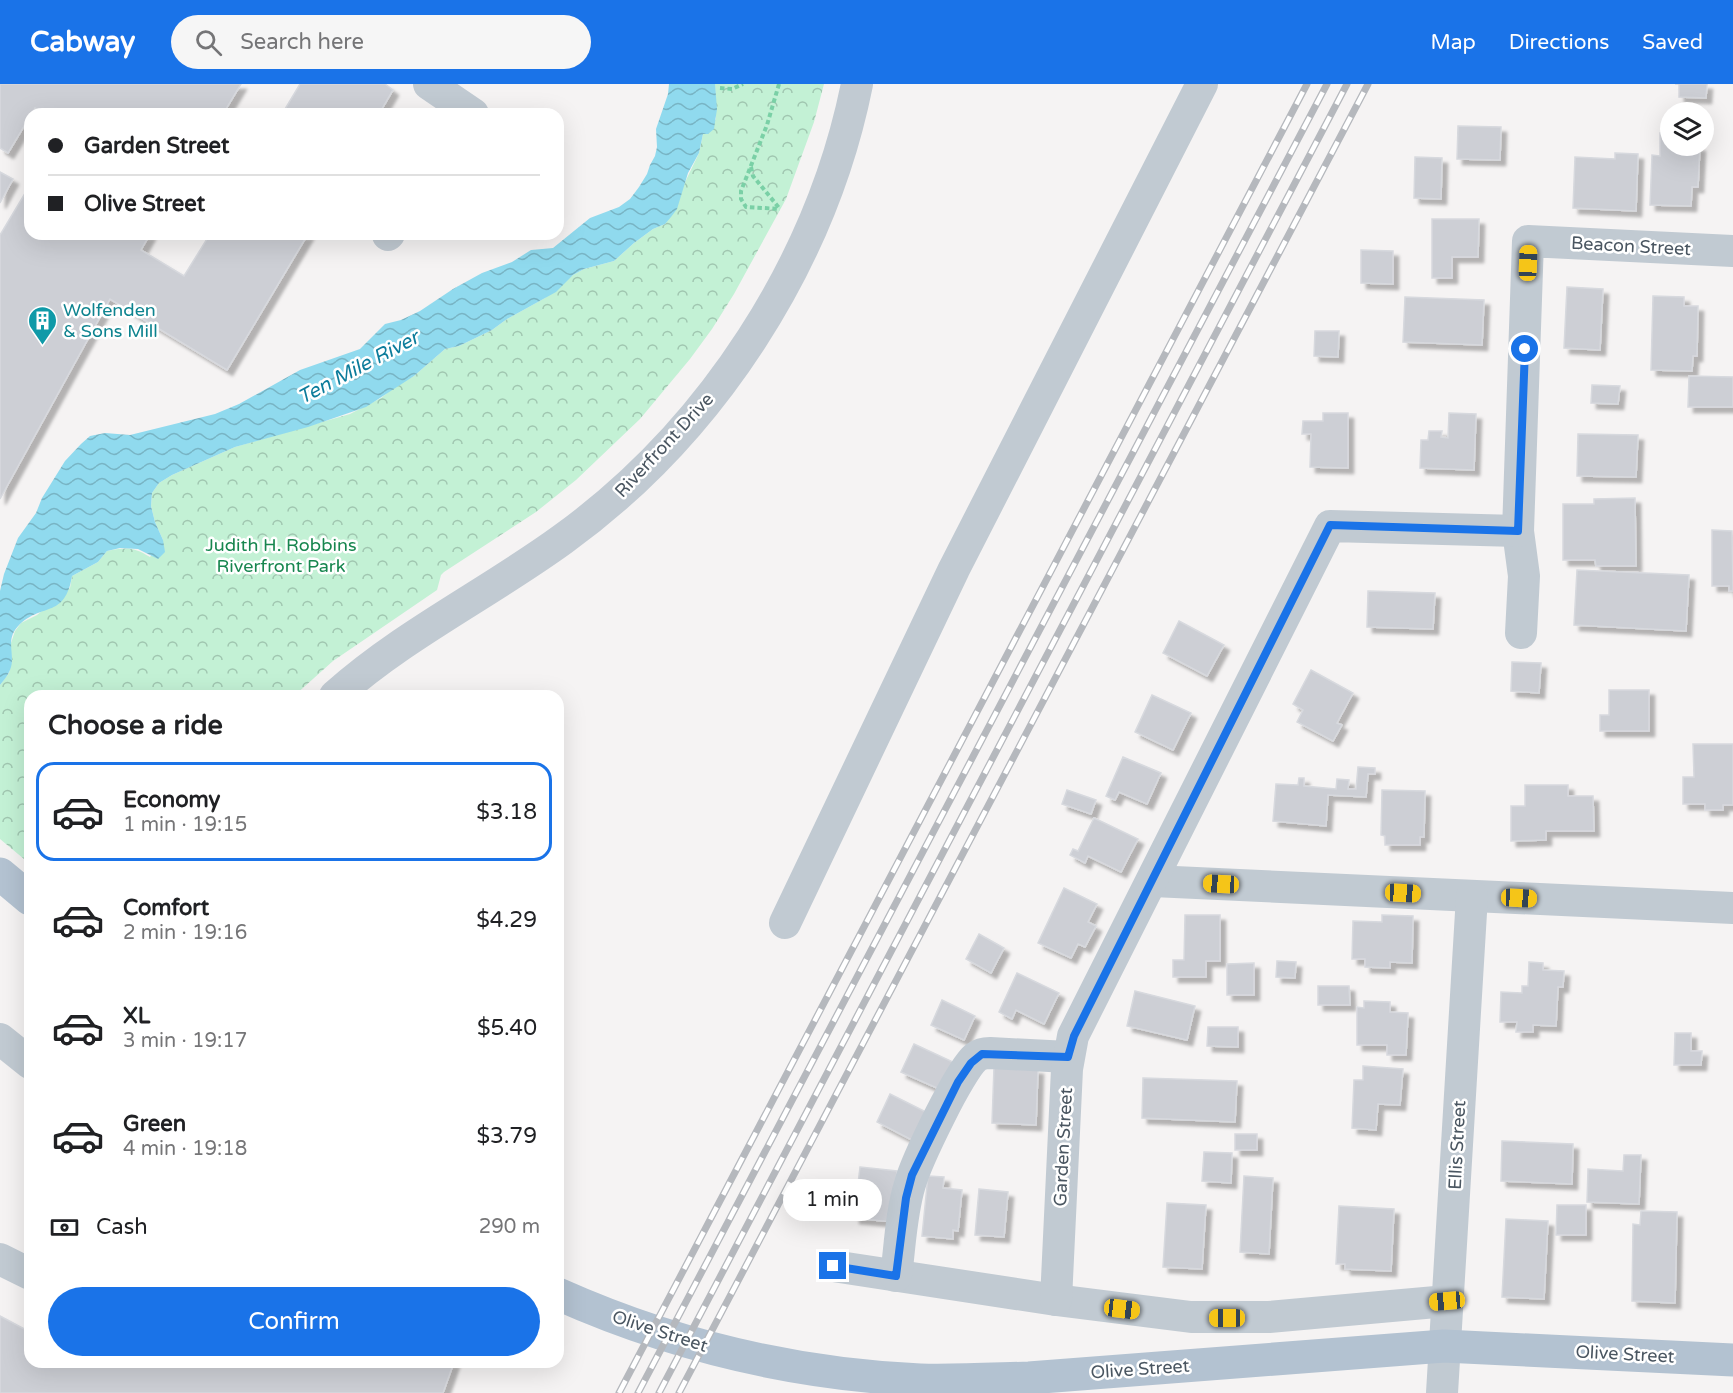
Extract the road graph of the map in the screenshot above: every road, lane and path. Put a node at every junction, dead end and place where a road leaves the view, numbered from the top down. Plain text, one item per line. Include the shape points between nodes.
1 (429, 84) edge
2 (743, 84) edge
3 (779, 84) edge
4 (857, 84) edge
5 (1202, 84) edge
6 (720, 88) dead end
7 (460, 108) edge
8 (753, 160) junction
9 (1733, 251) edge
10 (1518, 531) junction
11 (1521, 633) dead end
12 (343, 690) edge
13 (0, 874) edge
14 (1152, 881) junction
15 (24, 894) edge
16 (1472, 896) junction
17 (1733, 908) edge
18 (785, 923) dead end
19 (0, 1039) edge
20 (1068, 1057) junction
21 (24, 1058) edge
22 (0, 1259) edge
23 (833, 1266) dead end
24 (24, 1271) edge
25 (896, 1276) junction
26 (564, 1296) edge
27 (1056, 1300) junction
28 (1447, 1301) junction
29 (1444, 1346) junction
30 (1733, 1360) edge
31 (1442, 1393) edge

1 - 7 street
2 - 6 path via 732,89
3 - 8 path
4 - 12 street, Riverfront Drive via 830,179 794,265 757,330 700,409 626,487 566,538 394,651
5 - 18 street via 954,569
8 - 8 path via 741,199 746,207 780,208 753,176
9 - 10 street, Beacon Street via 1528,241
10 - 11 street via 1524,576
10 - 14 street, Garden Street via 1330,525
13 - 15 main road
14 - 16 street
14 - 20 street, Garden Street via 1074,1036
16 - 17 street
16 - 28 street, Ellis Street
19 - 21 street
20 - 25 street via 982,1054 971,1063 912,1175
20 - 27 street, Garden Street
22 - 24 street
23 - 25 street
25 - 27 street
26 - 29 main road, Olive Street via 678,1339 803,1367 921,1380 987,1380
27 - 28 street via 1215,1318 1283,1317
28 - 29 street, Ellis Street
29 - 30 main road, Olive Street
29 - 31 street, Ellis Street

